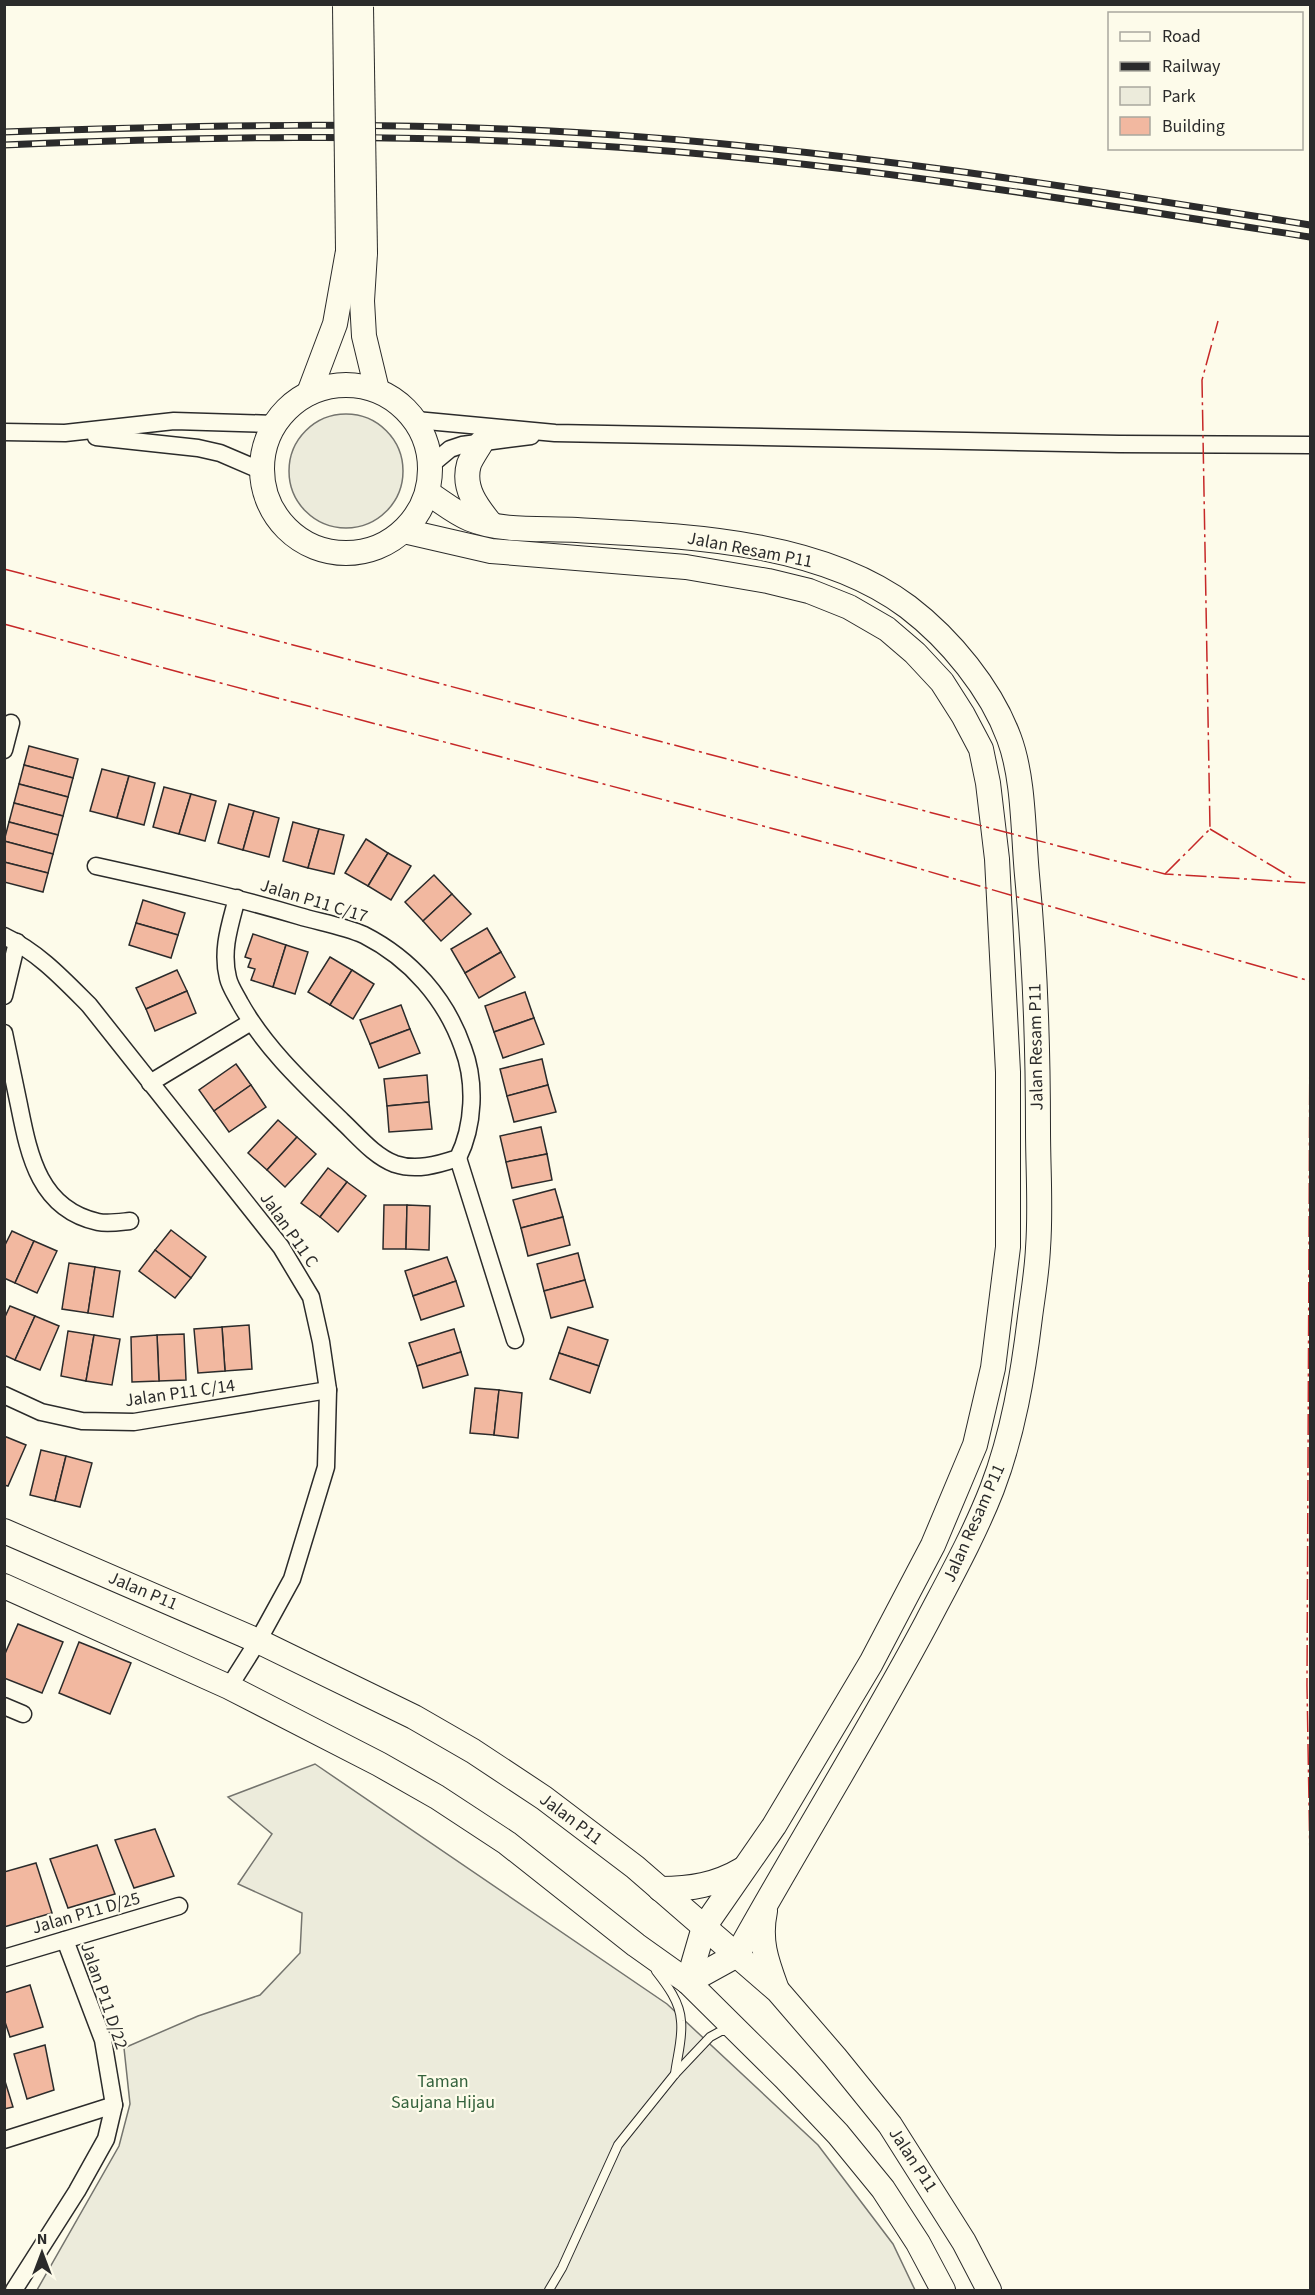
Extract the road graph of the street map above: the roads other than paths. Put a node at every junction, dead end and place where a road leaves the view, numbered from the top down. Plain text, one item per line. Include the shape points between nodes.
1 (353, 5) edge
2 (356, 252) junction
3 (377, 390) junction
4 (309, 393) junction
5 (416, 420) junction
6 (275, 424) junction
7 (4, 432) edge
8 (555, 433) junction
9 (65, 434) junction
10 (480, 443) junction
11 (1311, 445) edge
12 (432, 464) junction
13 (262, 471) junction
14 (428, 493) junction
15 (491, 524) junction
16 (404, 531) junction
17 (11, 723) dead end
18 (4, 750) edge
19 (96, 866) dead end
20 (237, 898) junction
21 (11, 939) edge
22 (4, 996) edge
23 (251, 1022) junction
24 (4, 1033) edge
25 (150, 1083) junction
26 (458, 1158) junction
27 (130, 1221) dead end
28 (515, 1340) dead end
29 (328, 1390) junction
30 (4, 1395) edge
31 (4, 1531) edge
32 (4, 1586) edge
33 (258, 1641) junction
34 (229, 1687) junction
35 (4, 1706) edge
36 (23, 1714) dead end
37 (744, 1869) junction
38 (660, 1888) junction
39 (766, 1903) junction
40 (180, 1906) dead end
41 (704, 1927) junction
42 (65, 1940) junction
43 (636, 1945) junction
44 (736, 1955) junction
45 (4, 1958) edge
46 (688, 1982) junction
47 (778, 1990) junction
48 (739, 2031) junction
49 (675, 2074) junction
50 (114, 2105) junction
51 (4, 2140) edge
52 (14, 2290) edge
53 (549, 2290) edge
54 (943, 2290) edge
55 (989, 2290) edge

1 - 2 main road, bridge
2 - 3 main road via 364,336
2 - 4 main road
3 - 4 main road via 343,385
3 - 5 main road via 398,402
4 - 6 main road via 290,406
5 - 8 street
5 - 12 main road
6 - 9 street via 174,421
6 - 13 main road via 265,447
7 - 9 street
8 - 10 street
8 - 11 street
9 - 13 street via 198,448
10 - 12 street via 450,449
10 - 15 main road via 469,465 469,487 474,503
12 - 14 main road
13 - 16 main road via 266,495 277,516 293,534 313,546 337,553 361,552 384,545
14 - 15 main road, Jalan Resam P11 via 469,519
14 - 16 main road via 419,514
15 - 39 main road, Jalan Resam P11 via 690,537 776,551 861,580 905,605 938,632 966,663 1010,739 1018,776 1033,938 1038,1071 1038,1249 1023,1374 1004,1454 961,1558 897,1678
16 - 37 main road, Jalan Resam P11 via 491,551 686,567 809,591 849,607 887,629 915,653 942,682 981,749 998,859 1008,1072 1008,1247 993,1368 975,1445 933,1545 871,1663
17 - 18 street
19 - 20 street, Jalan P11 C/17
20 - 23 street, Jalan P11 C/17 via 225,961 229,982
20 - 26 street, Jalan P11 C/17 via 362,934 415,972 441,1000 469,1062 472,1092 467,1140
21 - 22 street
21 - 25 street, Jalan P11 C via 56,971 89,1005
23 - 25 street
23 - 26 street, Jalan P11 C/17 via 303,1083 374,1151 395,1164 418,1168
24 - 27 street via 28,1152 39,1177 54,1199 74,1213 99,1222
25 - 29 street, Jalan P11 C via 281,1247 311,1297
26 - 28 street
29 - 30 street, Jalan P11 C/14 via 134,1422 82,1421 41,1412
29 - 33 street, Jalan P11 C via 326,1467 292,1579
31 - 33 main road, Jalan P11
32 - 34 main road
33 - 34 street, Jalan P11 C
33 - 38 main road, Jalan P11 via 414,1717 473,1751 544,1798
34 - 43 main road via 437,1797 507,1843
35 - 36 street
37 - 38 main road via 723,1881
37 - 41 main road, Jalan Resam P11
38 - 41 main road, Jalan P11
39 - 44 main road, Jalan Resam P11
39 - 47 main road via 762,1924 764,1956
40 - 42 street, Jalan P11 D/25
41 - 44 main road, Jalan P11
41 - 46 main road, Jalan Resam P11
42 - 45 street, Jalan P11 D/25
42 - 50 street, Jalan P11 D/22 via 103,2040
43 - 46 main road
43 - 49 lane via 669,1988 677,2006 681,2021
44 - 46 main road
44 - 47 main road, Jalan P11
46 - 48 main road
47 - 55 main road, Jalan P11 via 890,2125 964,2242
48 - 49 lane via 721,2031 711,2037
48 - 54 main road via 838,2134 883,2189
49 - 53 lane via 618,2145
50 - 51 street
50 - 52 street, Jalan P11 D/22 via 106,2139

